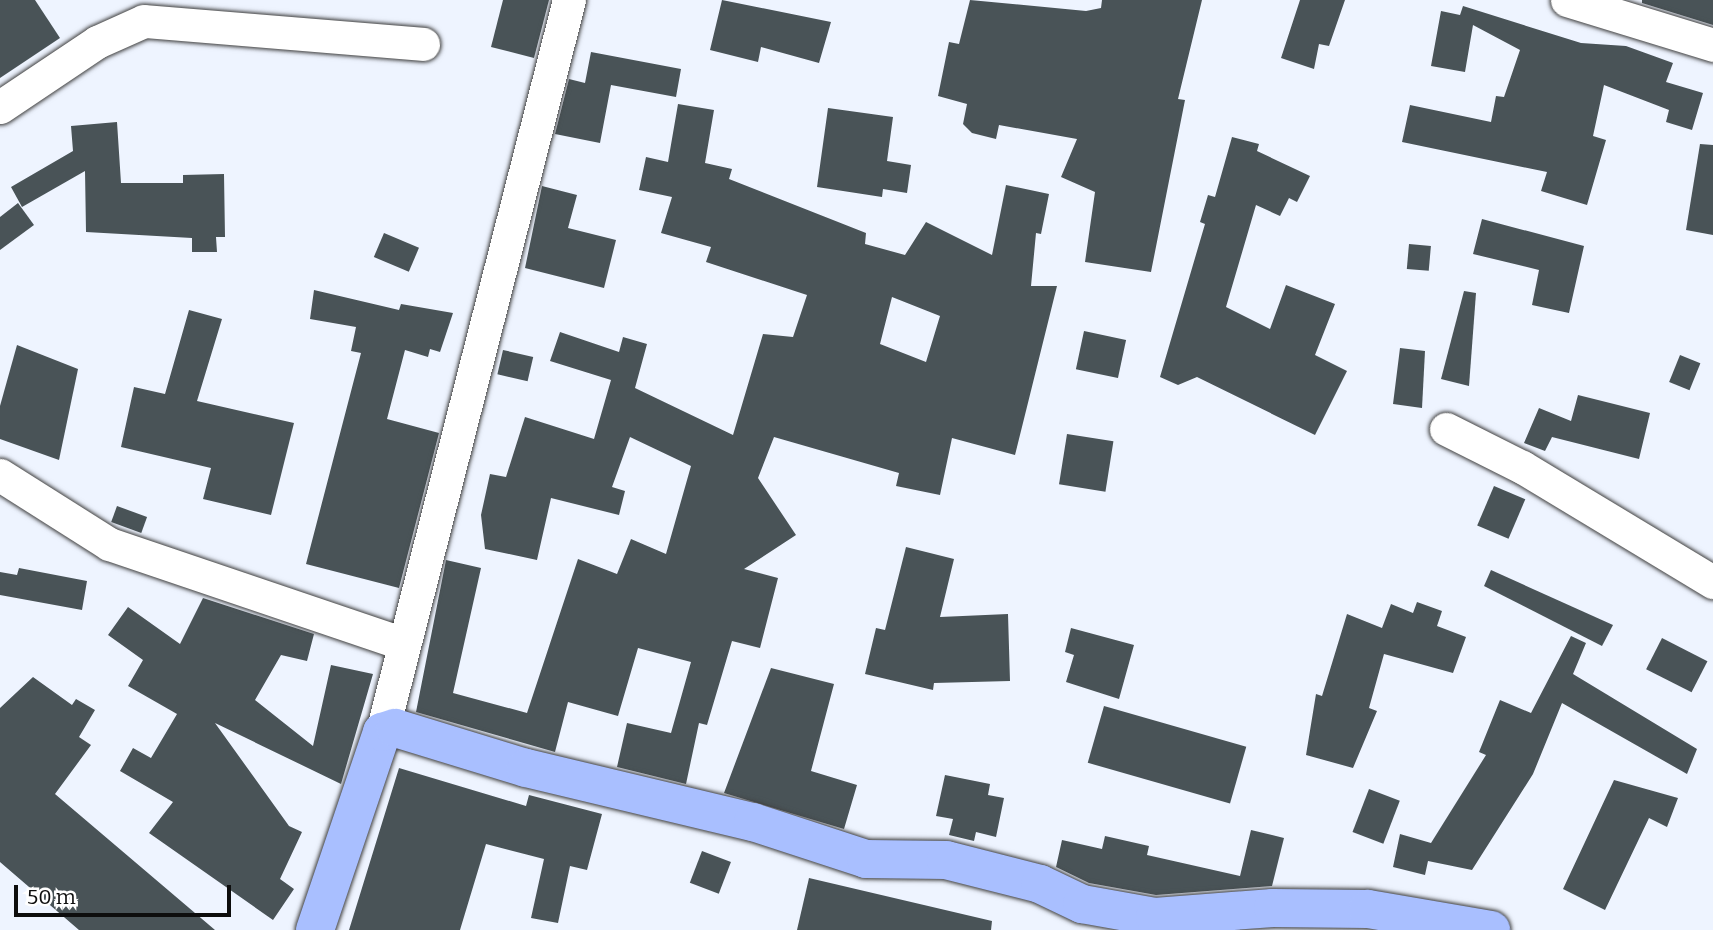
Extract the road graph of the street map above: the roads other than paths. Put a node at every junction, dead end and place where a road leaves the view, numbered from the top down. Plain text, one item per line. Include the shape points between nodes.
1 (569, 0) edge
2 (1567, 0) edge
3 (423, 44) dead end
4 (1713, 45) edge
5 (0, 107) edge
6 (1446, 429) dead end
7 (0, 475) edge
8 (1713, 582) edge
9 (401, 643) junction
10 (382, 733) junction
11 (1487, 929) edge
12 (315, 930) edge

1 - 9 street
2 - 4 street
3 - 5 street via 144,21 97,42
6 - 8 street via 1522,467
7 - 9 street via 109,544
9 - 10 street
10 - 11 street via 395,728 526,768 753,822 866,859 946,860 1041,884 1082,904 1154,917 1273,908 1368,909
10 - 12 street

